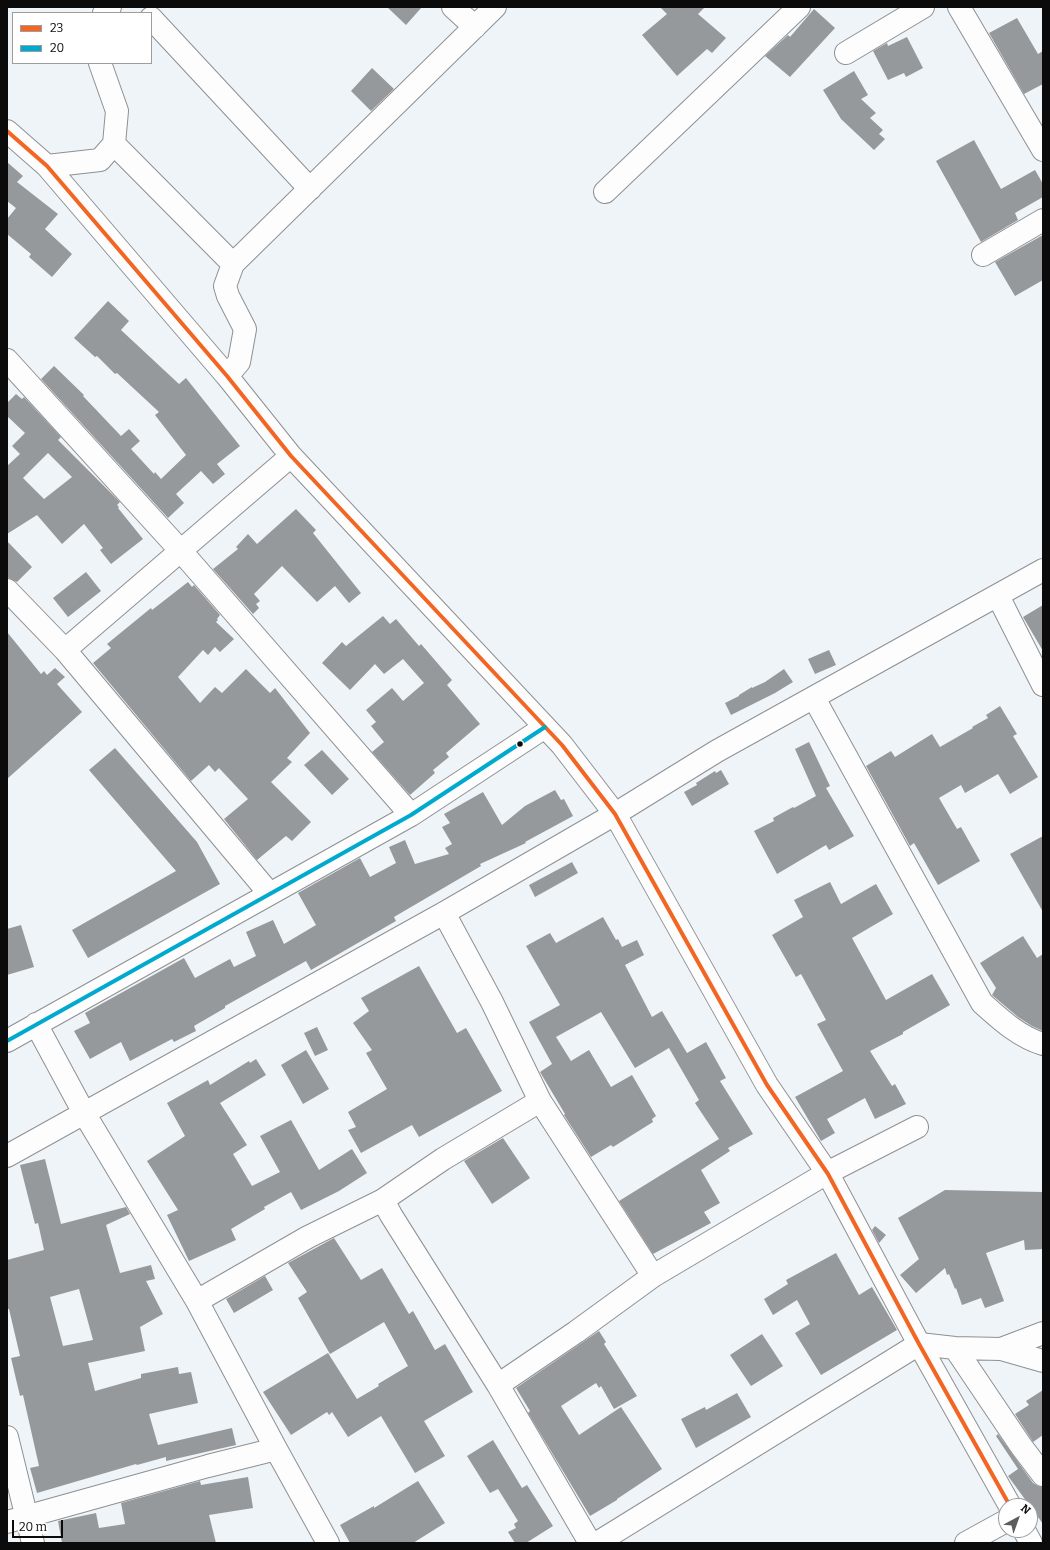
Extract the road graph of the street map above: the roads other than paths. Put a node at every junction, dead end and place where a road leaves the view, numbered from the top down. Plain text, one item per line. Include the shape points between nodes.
1 (453, 7) edge
2 (495, 7) edge
3 (799, 7) edge
4 (923, 7) edge
5 (959, 7) edge
6 (152, 19) edge
7 (475, 27) junction
8 (846, 53) dead end
9 (100, 64) edge
10 (7, 131) edge
11 (114, 144) junction
12 (1043, 150) edge
13 (47, 166) junction
14 (310, 189) junction
15 (605, 192) dead end
16 (1043, 220) edge
17 (983, 255) dead end
18 (233, 264) junction
19 (11, 372) edge
20 (227, 376) junction
21 (291, 456) junction
22 (180, 550) junction
23 (1043, 570) edge
24 (7, 590) edge
25 (998, 596) junction
26 (65, 650) junction
27 (1043, 685) edge
28 (814, 698) junction
29 (545, 727) junction
30 (614, 814) junction
31 (410, 815) junction
32 (269, 893) junction
33 (444, 913) junction
34 (36, 1024) junction
35 (7, 1041) edge
36 (1043, 1044) edge
37 (540, 1100) junction
38 (84, 1114) junction
39 (917, 1127) dead end
40 (7, 1156) edge
41 (827, 1173) junction
42 (383, 1200) junction
43 (653, 1276) junction
44 (197, 1301) junction
45 (1043, 1333) edge
46 (919, 1344) junction
47 (955, 1348) junction
48 (1001, 1349) junction
49 (1043, 1361) edge
50 (498, 1385) junction
51 (7, 1437) edge
52 (276, 1449) junction
53 (1043, 1475) edge
54 (1006, 1498) edge
55 (17, 1520) edge
56 (998, 1525) edge
57 (33, 1543) edge
58 (328, 1543) edge
59 (590, 1543) edge
60 (597, 1543) edge
61 (966, 1543) edge

1 - 7 street
2 - 7 street
3 - 15 street
4 - 8 street
5 - 12 street
6 - 14 street
7 - 14 street
9 - 11 street via 117,111
10 - 13 street
11 - 13 street via 100,160
11 - 18 street
13 - 20 street
14 - 18 street
16 - 17 street
18 - 20 street via 225,286 245,329 239,362
19 - 22 street
20 - 21 street
21 - 22 street
21 - 29 street
22 - 26 street
22 - 31 street
23 - 25 street
24 - 26 street
25 - 27 street
25 - 28 street
26 - 32 street
28 - 30 street via 717,751
28 - 36 street via 982,1003 1007,1024
29 - 30 street via 562,744
29 - 31 street
30 - 33 street
30 - 41 street via 767,1085
31 - 32 street
32 - 34 street
33 - 37 street via 492,1002
33 - 38 street
34 - 35 street
34 - 38 street
37 - 42 street via 443,1159
37 - 43 street
38 - 40 street
38 - 44 street
39 - 41 street
41 - 43 street
41 - 46 street
42 - 44 street via 308,1237
42 - 50 street
43 - 50 street
44 - 52 street
45 - 48 street
46 - 47 street
46 - 54 street
46 - 60 street
47 - 48 street
47 - 53 street
48 - 49 street
50 - 59 street
51 - 55 street
52 - 55 street
52 - 58 street
55 - 57 street
56 - 61 street

